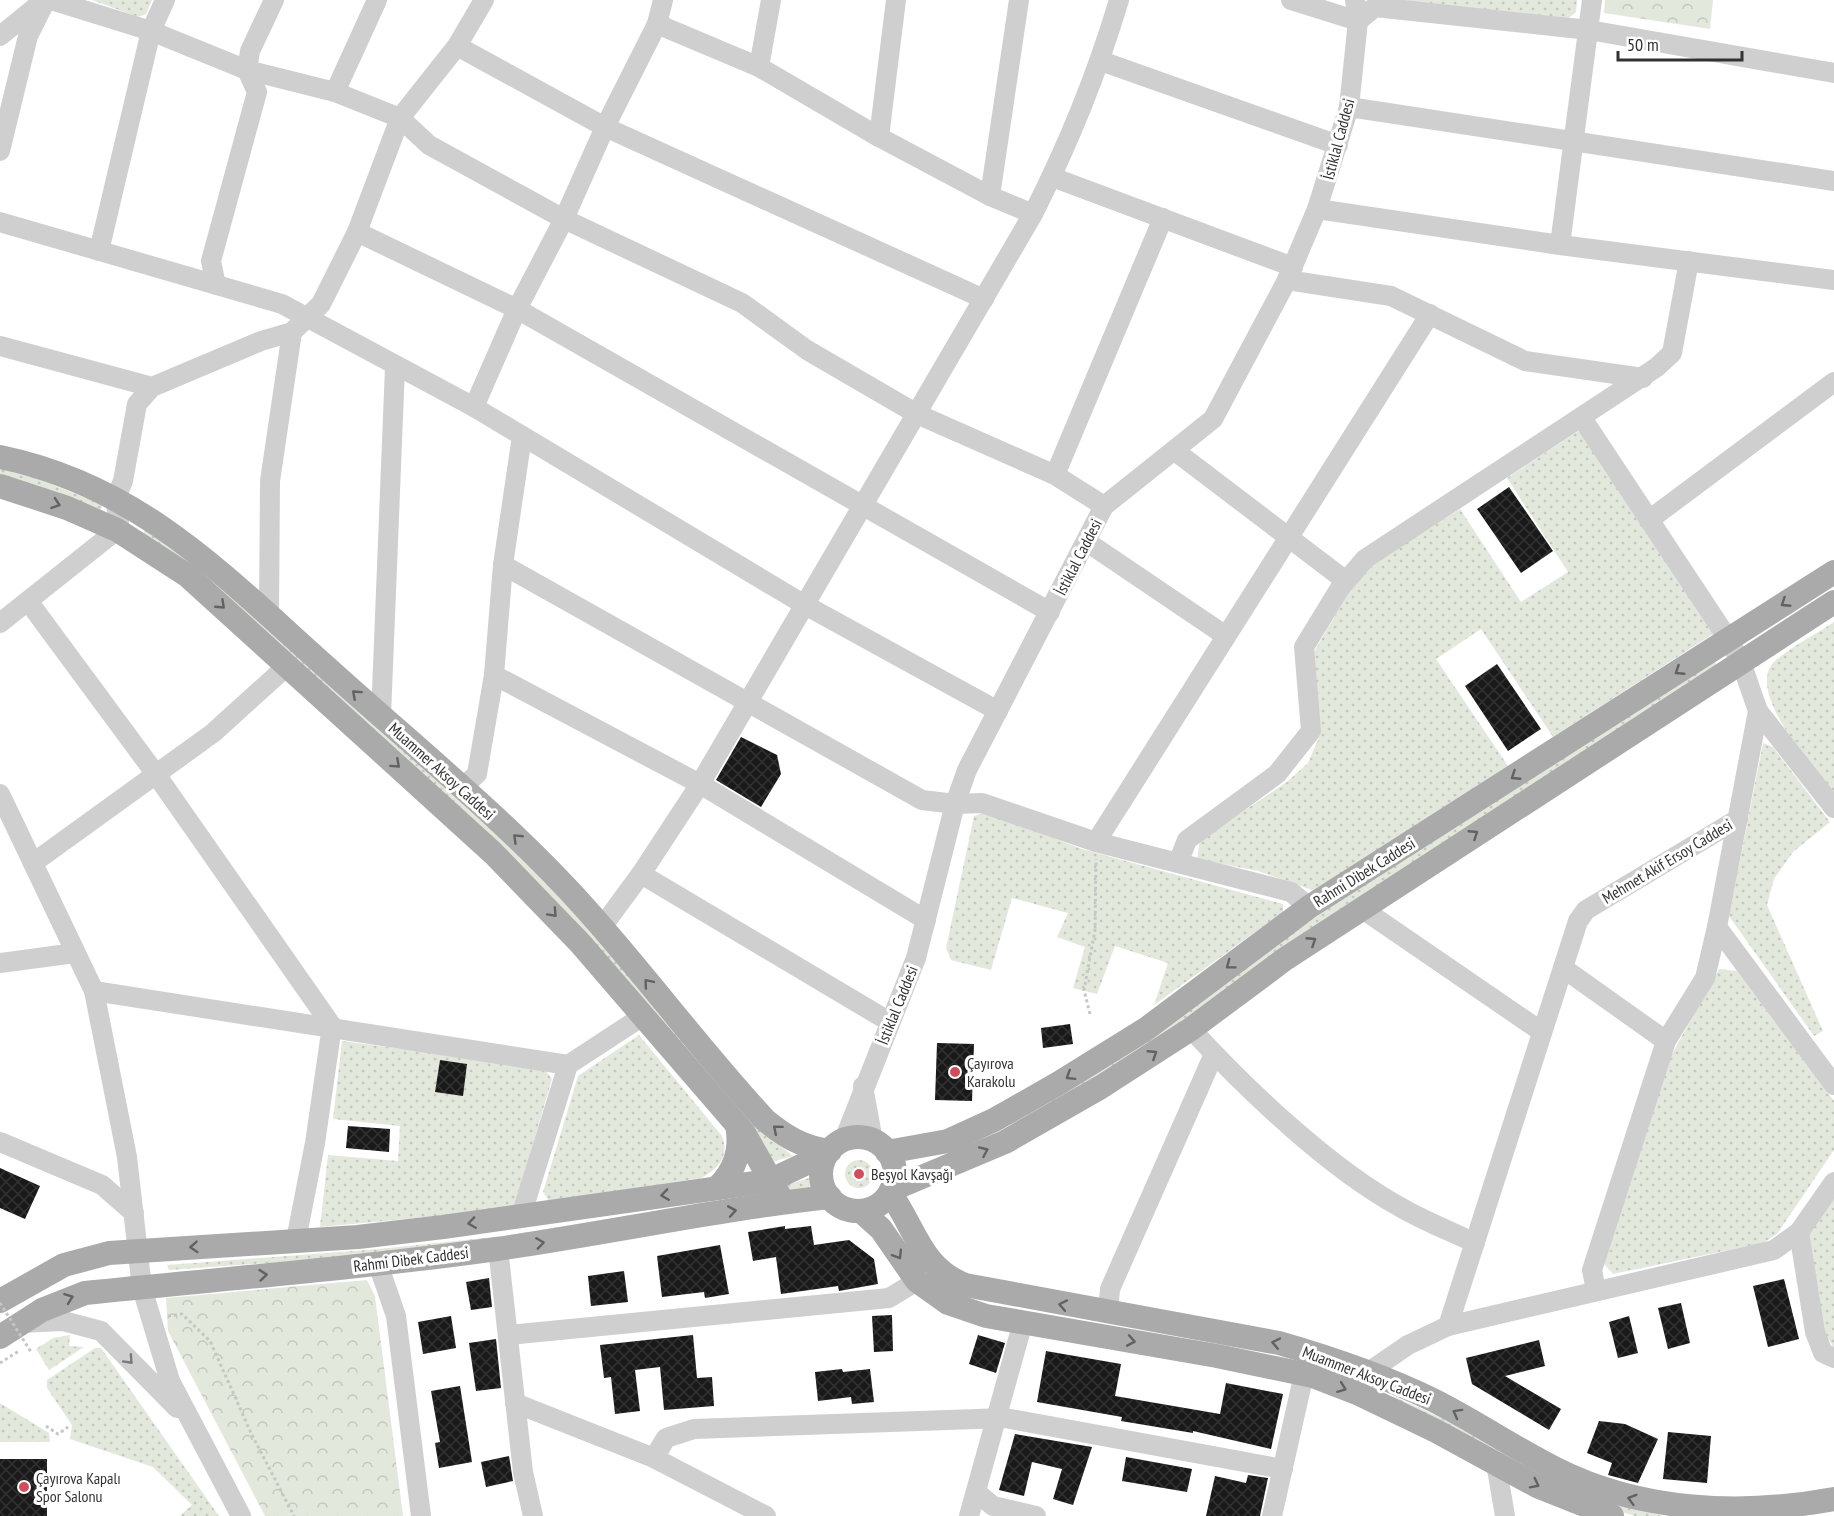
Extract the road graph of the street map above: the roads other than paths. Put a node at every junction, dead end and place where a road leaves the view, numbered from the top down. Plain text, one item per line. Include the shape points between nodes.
1 (45, 0) edge
2 (51, 0) edge
3 (165, 0) edge
4 (274, 0) edge
5 (377, 0) edge
6 (484, 0) edge
7 (663, 0) edge
8 (771, 0) edge
9 (896, 0) edge
10 (1019, 0) edge
11 (1119, 0) edge
12 (1291, 0) edge
13 (1355, 0) edge
14 (1592, 0) edge
15 (1358, 21) junction
16 (657, 24) junction
17 (1589, 30) junction
18 (151, 31) junction
19 (0, 36) edge
20 (457, 46) junction
21 (1101, 61) junction
22 (759, 66) junction
23 (246, 70) junction
24 (1834, 73) edge
25 (334, 92) junction
26 (1349, 107) junction
27 (400, 118) junction
28 (605, 127) junction
29 (879, 137) junction
30 (1574, 143) junction
31 (1338, 146) junction
32 (0, 151) edge
33 (1052, 177) junction
34 (1834, 181) edge
35 (990, 196) junction
36 (1317, 209) junction
37 (1033, 214) junction
38 (1163, 218) junction
39 (564, 219) junction
40 (0, 222) edge
41 (357, 232) junction
42 (1560, 245) junction
43 (99, 250) junction
44 (1689, 261) junction
45 (1290, 273) junction
46 (1834, 280) edge
47 (216, 285) junction
48 (984, 299) junction
49 (517, 309) junction
50 (1430, 314) junction
51 (309, 318) junction
52 (292, 332) junction
53 (0, 346) edge
54 (395, 367) junction
55 (1643, 378) junction
56 (1834, 382) edge
57 (152, 387) junction
58 (474, 407) junction
59 (917, 414) junction
60 (1582, 418) junction
61 (522, 436) junction
62 (1175, 451) junction
63 (0, 458) edge
64 (1055, 475) junction
65 (0, 486) edge
66 (116, 500) junction
67 (864, 504) junction
68 (1104, 506) junction
69 (1649, 520) junction
70 (117, 530) junction
71 (1289, 537) junction
72 (1087, 542) junction
73 (503, 564) junction
74 (1834, 572) edge
75 (1346, 581) junction
76 (28, 601) junction
77 (1834, 602) edge
78 (805, 605) junction
79 (1050, 612) junction
80 (269, 615) junction
81 (0, 623) edge
82 (1226, 636) junction
83 (1728, 639) junction
84 (1741, 662) junction
85 (287, 666) junction
86 (494, 675) junction
87 (749, 700) junction
88 (998, 711) junction
89 (1758, 711) junction
90 (381, 716) junction
91 (155, 773) junction
92 (700, 784) junction
93 (462, 788) junction
94 (2, 801) edge
95 (954, 804) junction
96 (1834, 808) edge
97 (1738, 819) junction
98 (1096, 842) junction
99 (33, 863) junction
100 (1178, 863) junction
101 (642, 874) junction
102 (1309, 907) junction
103 (1361, 908) junction
104 (926, 920) junction
105 (602, 927) junction
106 (1717, 927) junction
107 (75, 953) junction
108 (0, 963) edge
109 (1563, 968) junction
110 (94, 991) junction
111 (643, 1016) junction
112 (890, 1022) junction
113 (332, 1026) junction
114 (1191, 1029) junction
115 (1542, 1032) junction
116 (1666, 1041) junction
117 (1215, 1054) junction
118 (568, 1065) junction
119 (1834, 1085) edge
120 (863, 1086) junction
121 (737, 1125) junction
122 (0, 1142) edge
123 (880, 1146) junction
124 (832, 1151) junction
125 (770, 1180) junction
126 (1834, 1182) edge
127 (717, 1188) junction
128 (890, 1192) junction
129 (830, 1197) junction
130 (783, 1202) junction
131 (861, 1211) junction
132 (134, 1213) junction
133 (520, 1216) junction
134 (1799, 1232) junction
135 (296, 1240) junction
136 (1475, 1242) junction
137 (498, 1248) junction
138 (138, 1251) junction
139 (378, 1264) junction
140 (917, 1281) junction
141 (142, 1287) junction
142 (1596, 1290) junction
143 (0, 1302) edge
144 (1108, 1313) junction
145 (1023, 1322) junction
146 (21, 1323) junction
147 (1448, 1326) junction
148 (508, 1335) junction
149 (0, 1337) edge
150 (1834, 1358) edge
151 (1367, 1373) junction
152 (1304, 1374) junction
153 (515, 1403) junction
154 (996, 1419) junction
155 (195, 1428) junction
156 (654, 1458) junction
157 (1496, 1463) junction
158 (1283, 1469) junction
159 (976, 1492) junction
160 (1834, 1499) edge
161 (241, 1516) edge
162 (421, 1516) edge
163 (532, 1516) edge
164 (766, 1516) edge
165 (969, 1516) edge
166 (1036, 1516) edge
167 (1272, 1516) edge
168 (1505, 1516) edge
169 (1612, 1516) edge

1 - 19 street
1 - 32 street via 28,36
2 - 18 street
3 - 18 street
4 - 23 street via 250,51
5 - 25 street
6 - 20 street
7 - 16 street
8 - 22 street
9 - 29 street
10 - 35 street
11 - 21 street
12 - 15 street
13 - 15 street, İstiklal Caddesi
14 - 17 street
15 - 17 street via 1375,8
15 - 26 street, İstiklal Caddesi
16 - 22 street
16 - 28 street
17 - 24 street
17 - 30 street
18 - 23 street
18 - 43 street
20 - 27 street
20 - 28 street
21 - 31 street
21 - 33 street
22 - 29 street
23 - 25 street
23 - 47 street via 257,92 211,261
25 - 27 street
26 - 30 street
26 - 31 street, İstiklal Caddesi
27 - 39 street via 429,146
27 - 41 street
28 - 39 street
28 - 48 street
29 - 35 street
30 - 34 street
30 - 42 street
31 - 36 street, İstiklal Caddesi
33 - 37 street
33 - 38 street
35 - 37 street
36 - 42 street
36 - 45 street, İstiklal Caddesi
37 - 48 street
38 - 45 street
38 - 64 street
39 - 49 street
39 - 59 street via 742,303 807,350
40 - 43 street
41 - 49 street
41 - 51 street via 321,304
42 - 44 street
43 - 47 street
44 - 46 street
44 - 55 street via 1672,353
45 - 50 street via 1391,296
45 - 62 street, İstiklal Caddesi via 1213,419
47 - 51 street via 282,304
48 - 59 street
49 - 58 street
49 - 67 street
50 - 55 street via 1526,361
50 - 71 street
51 - 52 street
51 - 54 street
52 - 57 street
52 - 80 street via 270,481
53 - 57 street
54 - 58 street
54 - 90 street
55 - 60 street
56 - 69 street
57 - 66 street via 137,404
58 - 61 street
59 - 64 street
59 - 67 street
60 - 69 street, Mehmet Akif Ersoy Caddesi
60 - 75 street via 1365,559
61 - 73 street
61 - 78 street
62 - 68 street, İstiklal Caddesi
62 - 71 street
63 - 66 main road, Muammer Aksoy Caddesi via 70,479
64 - 68 street
65 -> 70 main road
66 - 70 street
66 - 80 main road, Muammer Aksoy Caddesi via 177,536
67 - 78 street
67 - 79 street
68 - 72 street, İstiklal Caddesi
69 - 83 street, Mehmet Akif Ersoy Caddesi
70 - 76 street
70 -> 85 main road via 188,576
71 - 75 street
71 - 82 street
72 - 79 street, İstiklal Caddesi
72 - 82 street
73 - 86 street
73 - 87 street
74 -> 83 main road, Rahmi Dibek Caddesi
75 - 100 street via 1304,647 1311,731 1277,774 1187,840
76 - 81 street
76 - 91 street
77 - 84 main road, Rahmi Dibek Caddesi
78 - 87 street
78 - 88 street
79 - 88 street, İstiklal Caddesi
90 -> 80 main road, Muammer Aksoy Caddesi
82 - 98 street
83 - 84 street, Mehmet Akif Ersoy Caddesi
83 -> 102 main road, Rahmi Dibek Caddesi
84 - 89 street, Mehmet Akif Ersoy Caddesi
103 -> 84 main road, Rahmi Dibek Caddesi
85 - 91 street via 213,733
85 -> 111 main road via 526,885
86 - 92 street
86 - 93 street via 477,774
87 - 92 street
87 - 95 street via 922,800
88 - 95 street, İstiklal Caddesi
89 - 96 street
89 - 97 street, Mehmet Akif Ersoy Caddesi
90 - 93 main road, Muammer Aksoy Caddesi
91 - 99 street
91 - 113 street
92 - 101 street
92 - 104 street
105 -> 93 main road, Muammer Aksoy Caddesi via 520,840
94 - 99 street
95 - 98 street via 982,802
95 - 104 street, İstiklal Caddesi
97 - 106 street
97 - 109 street, Mehmet Akif Ersoy Caddesi via 1586,910 1578,921
98 - 100 street
99 - 107 street
100 - 102 street via 1291,892
101 - 105 street
101 - 112 street
102 -> 123 main road, Rahmi Dibek Caddesi via 1146,1029 994,1120 948,1141
114 -> 103 main road, Rahmi Dibek Caddesi
103 - 115 street
104 - 112 street, İstiklal Caddesi via 916,958
124 -> 105 main road, Muammer Aksoy Caddesi via 803,1146 765,1120
106 - 116 street via 1705,978
106 - 119 street
107 - 108 street
107 - 110 street
109 - 115 street, Mehmet Akif Ersoy Caddesi
109 - 116 street
110 - 113 street
110 - 132 street via 127,1157
111 - 118 street
111 - 121 main road
112 - 120 street, İstiklal Caddesi
113 - 118 street
113 - 135 street
114 - 117 street
128 -> 114 main road, Rahmi Dibek Caddesi via 1033,1127
115 - 136 street, Mehmet Akif Ersoy Caddesi
116 - 142 street via 1593,1270
117 - 136 street via 1277,1113 1358,1180 1400,1207
117 - 144 street via 1110,1289
118 - 133 street
120 - 123 street
120 - 124 street, İstiklal Caddesi
121 - 125 main road via 752,1144
121 - 127 main road via 740,1139 736,1162
122 - 132 street via 102,1185
123 - 124 main road, Rahmi Dibek Caddesi via 856,1137
123 - 128 main road via 895,1170
124 - 125 main road, Rahmi Dibek Caddesi
124 - 129 main road via 822,1183
125 - 127 main road, Rahmi Dibek Caddesi
125 - 130 main road
126 - 134 street
127 -> 133 main road, Rahmi Dibek Caddesi
128 - 131 main road, Rahmi Dibek Caddesi via 882,1202
144 -> 128 main road, Muammer Aksoy Caddesi via 980,1289 952,1279 940,1272 920,1248
129 - 130 main road, Rahmi Dibek Caddesi
129 - 131 main road via 846,1209
137 -> 130 main road, Rahmi Dibek Caddesi
131 -> 140 main road via 881,1229
132 - 138 street
133 -> 135 main road, Rahmi Dibek Caddesi via 390,1233
134 - 142 street via 1774,1250
134 - 150 street via 1815,1332 1823,1353
135 -> 138 main road, Rahmi Dibek Caddesi
136 - 147 street, Mehmet Akif Ersoy Caddesi
137 - 139 main road, Rahmi Dibek Caddesi
137 - 148 street
138 - 141 street
138 - 143 main road, Rahmi Dibek Caddesi via 109,1252 74,1262 43,1275
141 -> 139 main road, Rahmi Dibek Caddesi
139 - 162 street via 396,1316
140 - 145 main road via 965,1310
140 - 148 street via 889,1298
146 -> 141 main road, Rahmi Dibek Caddesi via 85,1293
141 - 155 street via 170,1381
142 - 147 street
151 -> 144 main road, Muammer Aksoy Caddesi via 1279,1343
145 -> 152 main road
145 - 154 street
146 - 149 main road, Rahmi Dibek Caddesi
146 -> 155 street via 63,1321 101,1331
147 - 151 street via 1408,1345
148 - 153 street
160 -> 151 main road, Muammer Aksoy Caddesi via 1784,1511 1736,1515 1647,1503 1556,1470 1432,1400
152 -> 157 main road via 1357,1393
152 - 158 street
153 - 156 street
153 - 163 street
154 - 156 street via 694,1429 666,1438
154 - 158 street
154 - 159 street
155 - 161 street
156 - 164 street
157 - 168 street
157 -> 169 main road via 1580,1505
158 - 167 street
159 - 165 street
159 - 166 street via 993,1506

